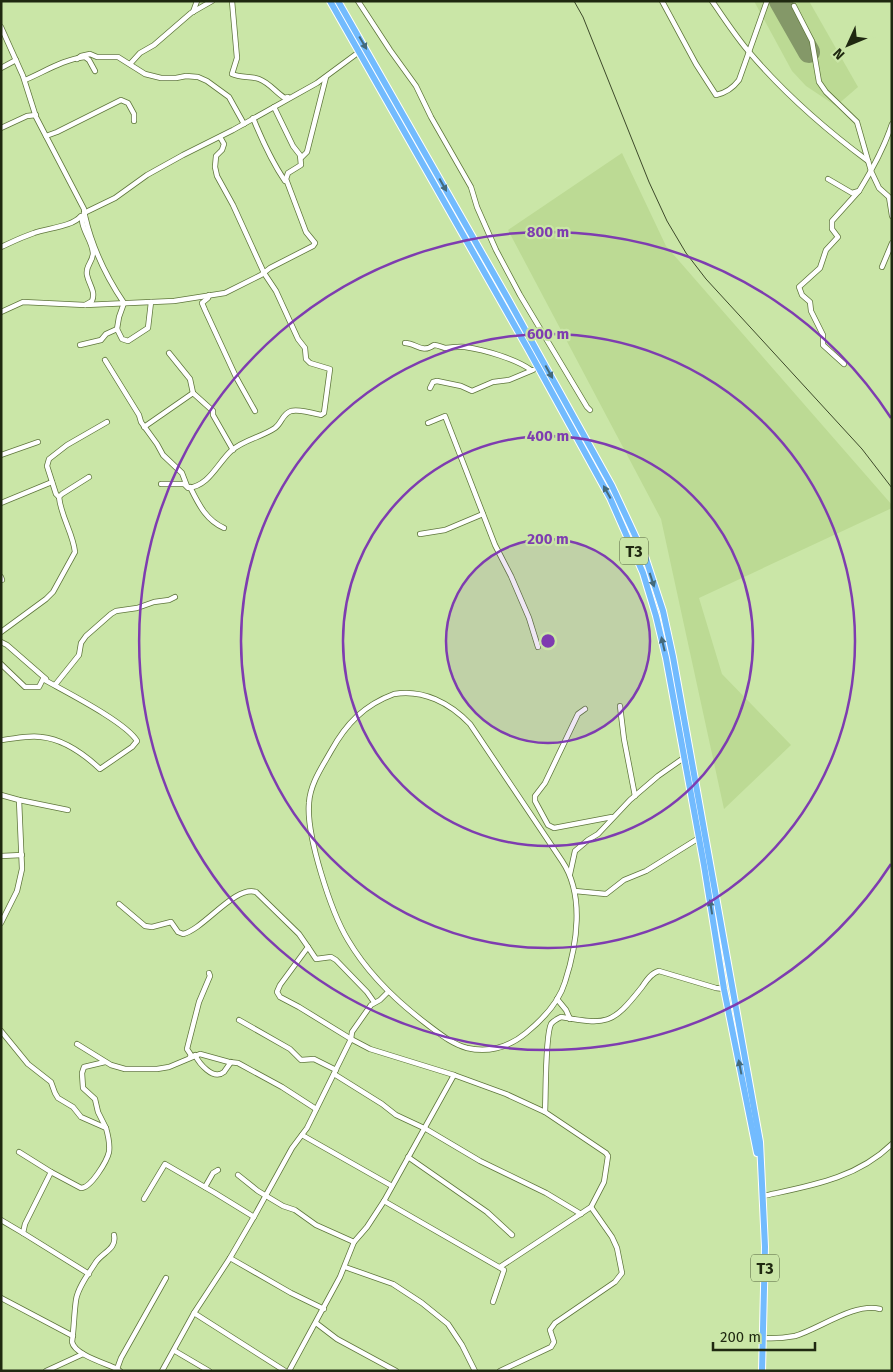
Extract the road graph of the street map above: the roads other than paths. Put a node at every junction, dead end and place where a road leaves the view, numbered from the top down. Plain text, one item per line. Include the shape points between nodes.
1 (198, 1) edge
2 (212, 1) edge
3 (232, 1) edge
4 (330, 1) edge
5 (338, 1) edge
6 (358, 1) edge
7 (662, 1) edge
8 (712, 1) edge
9 (767, 1) edge
10 (794, 6) dead end
11 (193, 12) junction
12 (1, 26) edge
13 (359, 52) junction
14 (749, 52) junction
15 (77, 59) junction
16 (16, 60) junction
17 (130, 64) junction
18 (1, 68) edge
19 (94, 71) dead end
20 (326, 76) junction
21 (25, 80) junction
22 (294, 96) junction
23 (274, 106) junction
24 (36, 115) junction
25 (253, 118) junction
26 (134, 121) dead end
27 (244, 124) junction
28 (892, 124) edge
29 (1, 128) edge
30 (46, 136) junction
31 (220, 137) junction
32 (302, 158) junction
33 (868, 161) junction
34 (871, 171) junction
35 (828, 179) dead end
36 (288, 184) junction
37 (858, 191) junction
38 (85, 214) junction
39 (892, 216) edge
40 (892, 243) edge
41 (1, 247) edge
42 (882, 267) dead end
43 (264, 273) junction
44 (209, 295) junction
45 (152, 302) junction
46 (124, 303) junction
47 (85, 305) junction
48 (1, 312) edge
49 (117, 329) junction
50 (405, 343) dead end
51 (80, 345) dead end
52 (169, 353) dead end
53 (105, 360) dead end
54 (844, 364) dead end
55 (535, 370) junction
56 (430, 388) dead end
57 (193, 392) junction
58 (590, 410) dead end
59 (255, 411) dead end
60 (107, 422) dead end
61 (428, 423) dead end
62 (144, 427) junction
63 (38, 442) dead end
64 (233, 450) junction
65 (1, 455) edge
66 (89, 477) dead end
67 (52, 482) junction
68 (160, 484) dead end
69 (189, 487) junction
70 (59, 497) junction
71 (1, 503) edge
72 (483, 514) junction
73 (224, 528) dead end
74 (420, 534) dead end
75 (175, 597) dead end
76 (1, 632) edge
77 (1, 642) edge
78 (538, 648) dead end
79 (1, 664) edge
80 (54, 685) junction
81 (620, 706) dead end
82 (585, 708) dead end
83 (1, 740) edge
84 (685, 757) junction
85 (1, 795) edge
86 (635, 796) junction
87 (18, 800) junction
88 (68, 810) dead end
89 (612, 817) junction
90 (699, 838) junction
91 (1, 856) edge
92 (22, 856) junction
93 (570, 875) junction
94 (575, 891) junction
95 (119, 904) dead end
96 (1, 923) edge
97 (308, 947) junction
98 (209, 973) dead end
99 (724, 989) junction
100 (388, 992) junction
101 (557, 999) junction
102 (374, 1002) junction
103 (570, 1019) junction
104 (239, 1020) dead end
105 (1, 1031) edge
106 (351, 1039) junction
107 (77, 1044) dead end
108 (195, 1055) junction
109 (189, 1058) junction
110 (105, 1062) junction
111 (231, 1062) junction
112 (335, 1072) junction
113 (454, 1075) junction
114 (316, 1109) junction
115 (546, 1112) junction
116 (106, 1128) junction
117 (426, 1129) junction
118 (302, 1135) junction
119 (892, 1144) edge
120 (19, 1152) dead end
121 (408, 1158) junction
122 (760, 1166) junction
123 (218, 1170) dead end
124 (51, 1172) junction
125 (238, 1175) dead end
126 (392, 1186) junction
127 (205, 1187) junction
128 (266, 1196) junction
129 (763, 1196) junction
130 (144, 1199) dead end
131 (384, 1201) junction
132 (591, 1208) junction
133 (581, 1214) junction
134 (254, 1217) junction
135 (1, 1220) edge
136 (23, 1233) junction
137 (114, 1235) dead end
138 (512, 1235) dead end
139 (354, 1242) junction
140 (230, 1258) junction
141 (345, 1267) junction
142 (500, 1267) junction
143 (89, 1274) junction
144 (166, 1278) dead end
145 (1, 1298) edge
146 (493, 1302) dead end
147 (324, 1309) junction
148 (880, 1309) dead end
149 (194, 1313) junction
150 (316, 1324) junction
151 (73, 1336) junction
152 (763, 1338) junction
153 (175, 1350) junction
154 (83, 1354) junction
155 (118, 1370) edge
156 (46, 1371) edge
157 (162, 1371) edge
158 (209, 1371) edge
159 (287, 1371) edge
160 (396, 1371) edge
161 (475, 1371) edge
162 (500, 1371) edge
163 (762, 1371) edge

1 - 11 street
2 - 11 street
3 - 22 street via 237,58 232,74 260,79 285,98
4 - 13 highway, T3
5 -> 122 highway, T3 via 612,486 646,559 673,657 760,1142
6 - 58 street via 416,86 471,187 496,250 520,295
7 - 14 street via 716,95 734,87
8 - 14 street
9 - 14 street
10 - 33 street via 812,41 819,82 857,122
11 - 17 street
12 - 16 street
13 - 20 street
13 - 55 highway, T3
14 - 33 street via 797,103
15 - 17 street via 90,54 118,57
15 - 19 street via 85,57
15 - 21 street
16 - 18 street
16 - 21 street
17 - 27 street via 145,74 161,78 186,76 207,81 229,97
20 - 22 street
20 - 32 street via 307,152
21 - 24 street
22 - 23 street
23 - 25 street
23 - 32 street
24 - 29 street
24 - 30 street
25 - 27 street
25 - 36 street
26 - 30 street via 128,103 121,100
27 - 31 street
28 - 34 street
30 - 38 street
31 - 38 street via 183,155
31 - 43 street via 224,144 216,156 217,176
32 - 36 street via 301,165 286,174
33 - 34 street
34 - 37 street
34 - 39 street via 879,188 889,198
35 - 37 street via 852,193
36 - 43 street via 306,232 315,243
37 - 54 street via 832,221 832,229 838,237 826,250 820,268 799,287 810,302 823,335 823,345
38 - 41 street via 69,224 37,232
38 - 46 street via 97,251
38 - 47 street via 82,220 93,257 86,269 93,292 92,301
40 - 42 street
43 - 44 street via 224,292
43 - 64 street via 305,348 306,359 330,369 327,398 321,415 294,410 284,415 277,427
44 - 45 street
44 - 59 street via 202,304
45 - 46 street
45 - 49 street via 148,328 128,341 122,339
46 - 47 street
46 - 49 street
47 - 48 street via 23,302
49 - 51 street via 101,340
50 - 55 street via 418,348 434,345 465,347 506,357
52 - 57 street via 190,379
53 - 62 street
55 - 56 street via 472,390 437,381
84 -> 55 highway, T3 via 666,658 643,573 610,498
57 - 62 street
57 - 64 street via 213,410 212,415
60 - 67 street via 49,459 46,466
61 - 72 street via 445,416
62 - 69 street via 163,455 182,473
63 - 65 street
64 - 69 street via 211,476 201,484
66 - 70 street
67 - 70 street
67 - 71 street
68 - 69 street
69 - 73 street via 205,514 214,524
70 - 76 street via 74,546 73,557 46,600
72 - 74 street via 445,530
72 - 78 street via 520,597
75 - 80 street via 111,614 86,636 79,655
77 - 80 street
79 - 80 street via 25,686 39,687 43,679
80 - 83 street via 116,723 134,737 136,744 100,768 81,754 48,738 34,736
81 - 86 street
82 - 89 street via 578,714 535,801 548,825 554,828
84 - 86 street
84 - 90 highway, T3
85 - 87 street
86 - 89 street
87 - 88 street
87 - 92 street
89 - 93 street via 598,834 575,852
90 - 94 street via 646,871 624,880 606,894
99 -> 90 highway, T3
91 - 92 street
92 - 96 street via 19,886
93 - 94 street
93 - 100 street via 474,729 457,711 431,697 401,694 367,707 337,740 316,778 308,806 318,861 336,919 360,959
94 - 101 street via 573,946 567,976
95 - 97 street via 145,926 171,922 178,932 184,934 197,928 222,905 254,891 288,922
97 - 102 street via 316,959 331,957 336,960
97 - 106 street via 280,985 278,994
98 - 109 street via 187,1049 192,1055
99 - 103 street via 659,971 626,1007 610,1019 595,1022
122 -> 99 highway, T3
100 - 101 street via 448,1039 481,1049 500,1048 518,1039
100 - 102 street
101 - 103 street
102 - 106 street via 353,1031
103 - 115 street via 560,1017 550,1026
104 - 112 street via 290,1049 301,1060 314,1059
105 - 116 street via 28,1064 51,1082 56,1095 82,1117
106 - 112 street
106 - 113 street via 380,1052
107 - 110 street
108 - 109 street
108 - 111 street via 209,1055
108 - 111 street via 205,1069 217,1074
109 - 110 street via 157,1069 125,1069
110 - 116 street via 84,1067 82,1080 86,1092 95,1099
111 - 114 street via 242,1064
112 - 114 street
112 - 117 street via 396,1115
113 - 115 street
113 - 117 street
114 - 118 street
115 - 132 street via 608,1156 604,1182
116 - 124 street via 110,1151 88,1186 81,1188
117 - 121 street
117 - 133 street
118 - 126 street
118 - 128 street
119 - 129 street via 874,1159 838,1178
120 - 124 street
121 - 126 street
121 - 138 street via 487,1212
122 - 129 highway, T3
123 - 127 street
124 - 136 street
125 - 128 street
126 - 131 street
127 - 130 street via 164,1164
127 - 134 street
128 - 134 street
128 - 139 street
129 - 152 highway, T3
131 - 139 street
131 - 142 street
132 - 133 street
132 - 162 street via 612,1237 622,1269 621,1276 555,1323 550,1330 554,1342 551,1347
133 - 142 street
134 - 140 street
135 - 136 street
136 - 143 street
137 - 143 street via 112,1247 100,1257
139 - 141 street
140 - 147 street via 291,1294
140 - 149 street
141 - 147 street
141 - 161 street via 393,1284 422,1303 448,1324
142 - 146 street via 504,1272
143 - 151 street via 76,1299
144 - 155 street
145 - 151 street
147 - 150 street
148 - 152 street via 841,1315 795,1336
149 - 153 street
149 - 159 street
150 - 159 street
150 - 160 street
151 - 154 street via 72,1346
152 - 163 highway, T3
153 - 157 street
153 - 158 street
154 - 155 street
154 - 156 street

